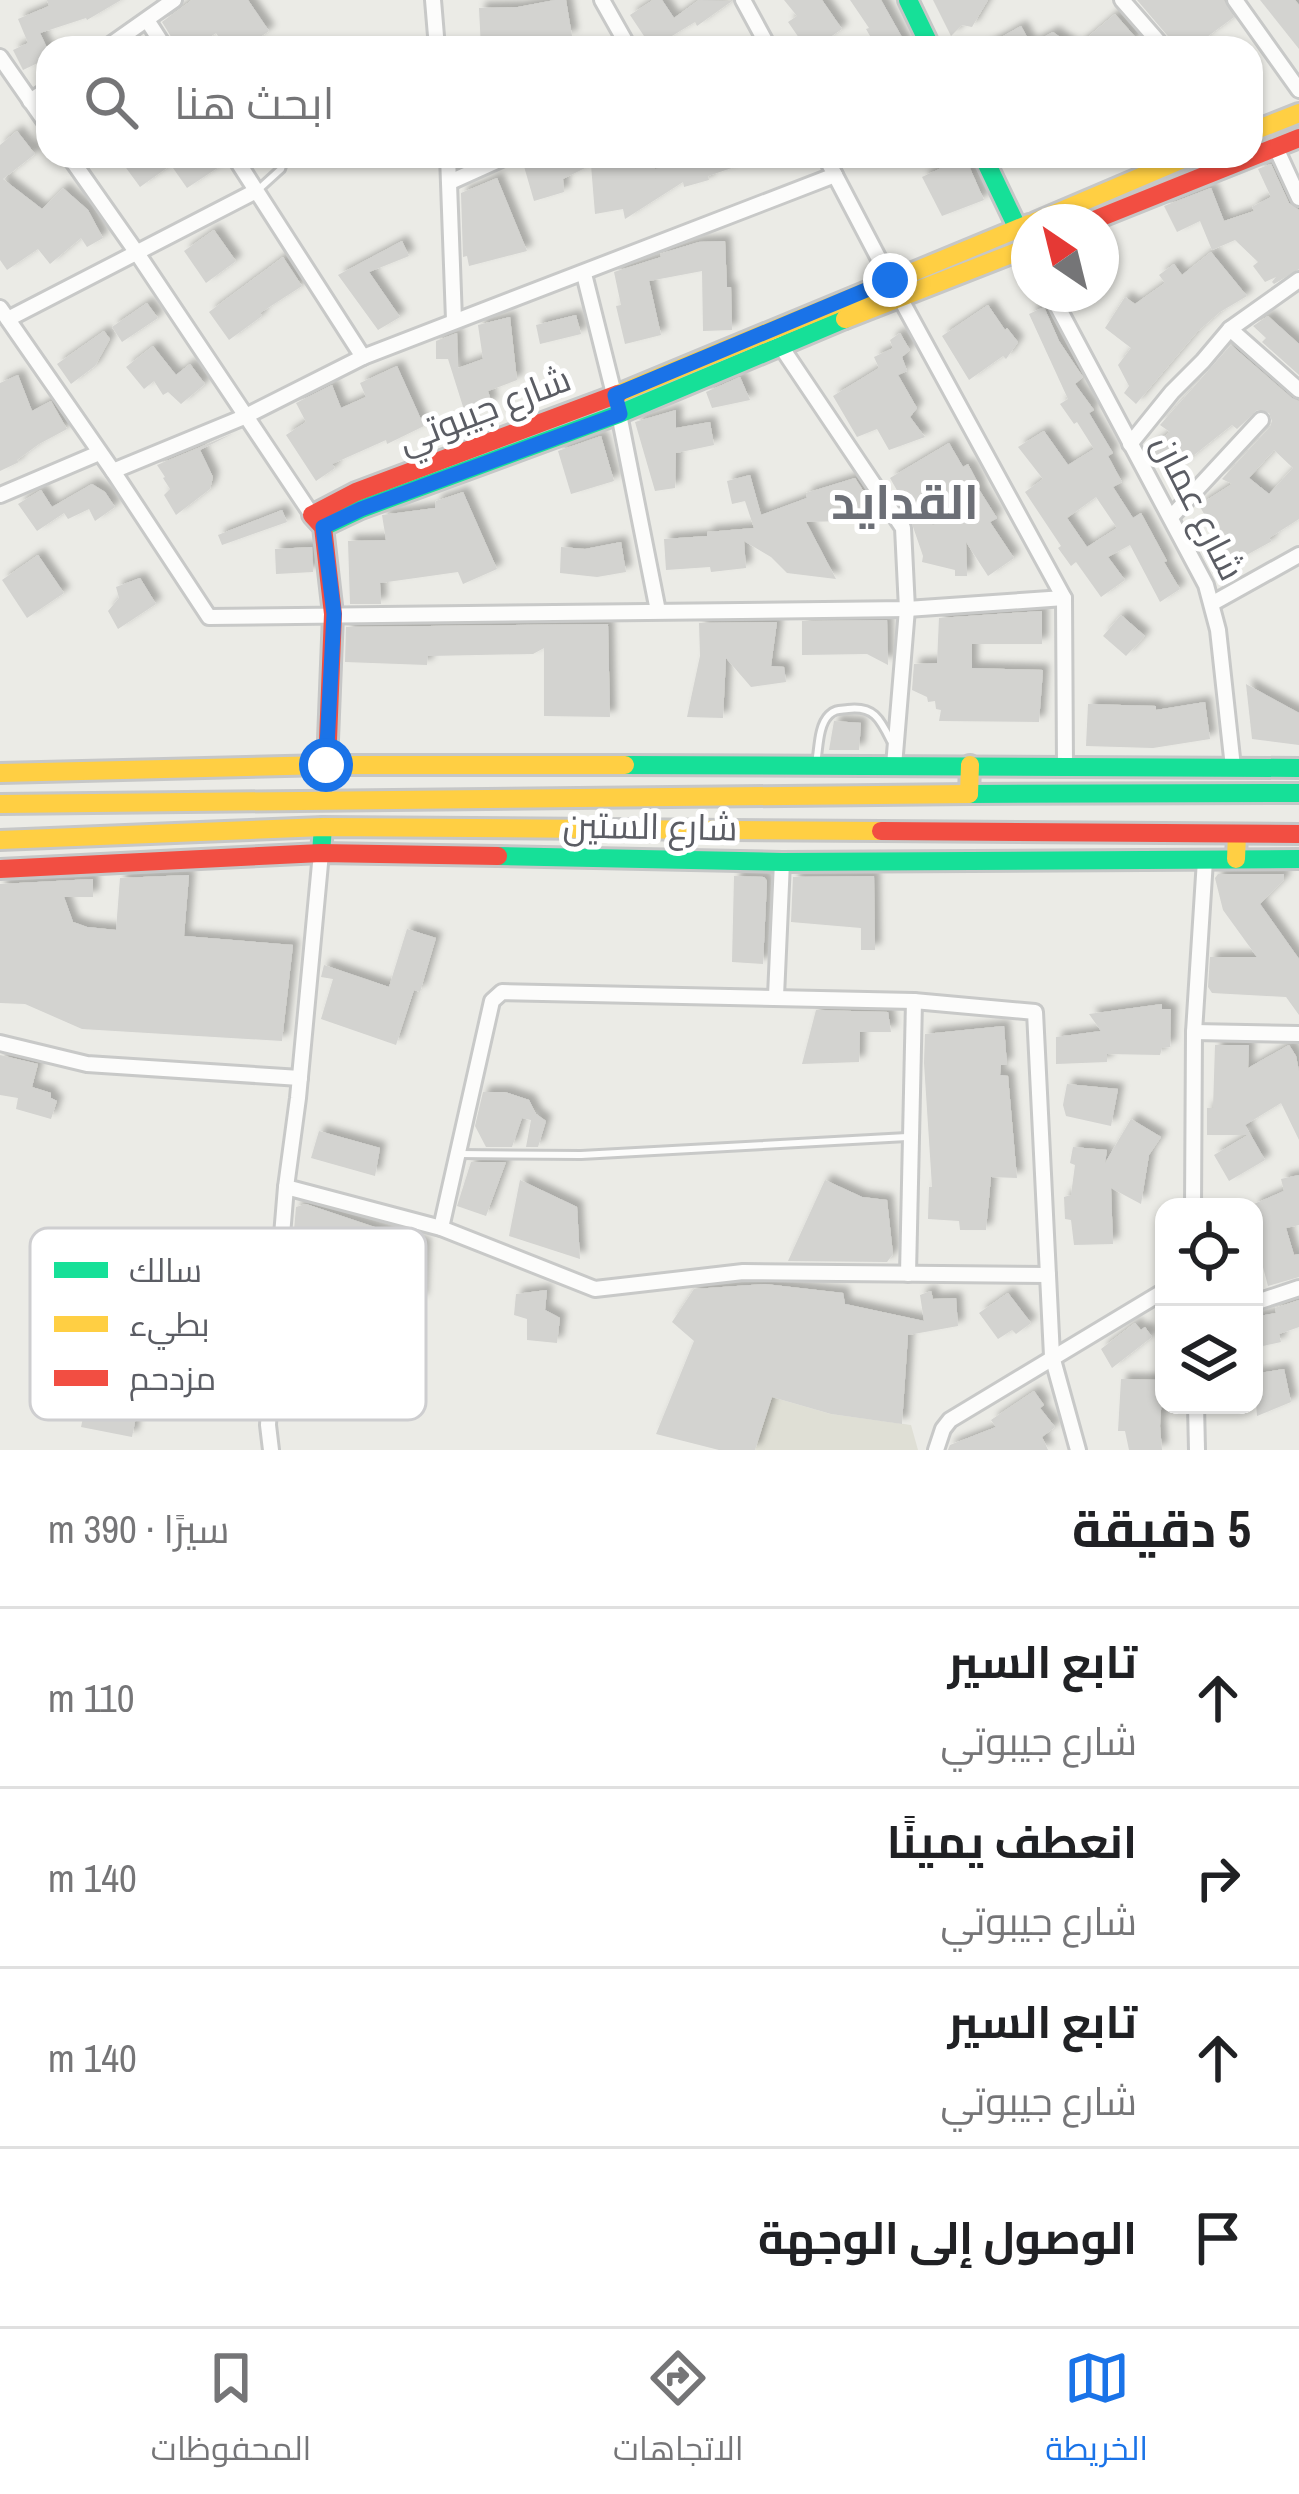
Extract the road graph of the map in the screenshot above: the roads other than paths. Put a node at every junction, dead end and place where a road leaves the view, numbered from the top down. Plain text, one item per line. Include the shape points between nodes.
1 (174, 0) edge
2 (433, 0) edge
3 (602, 0) edge
4 (743, 0) edge
5 (908, 0) edge
6 (1121, 0) edge
7 (1244, 4) edge
8 (147, 20) junction
9 (124, 36) edge
10 (157, 36) edge
11 (436, 36) edge
12 (622, 36) edge
13 (763, 36) edge
14 (925, 36) edge
15 (1153, 36) edge
16 (0, 57) edge
17 (1299, 90) edge
18 (36, 97) edge
19 (30, 101) junction
20 (36, 109) edge
21 (1299, 113) edge
22 (1263, 127) edge
23 (1299, 138) edge
24 (1276, 148) junction
25 (1263, 153) edge
26 (77, 168) edge
27 (242, 168) edge
28 (281, 168) edge
29 (449, 168) edge
30 (481, 168) edge
31 (831, 168) edge
32 (990, 168) edge
33 (1166, 168) edge
34 (1225, 168) edge
35 (835, 175) junction
36 (450, 182) junction
37 (256, 191) junction
38 (1299, 198) edge
39 (1094, 204) edge
40 (1011, 206) edge
41 (1119, 210) edge
42 (1011, 243) edge
43 (137, 253) junction
44 (584, 274) junction
45 (1299, 280) edge
46 (894, 288) junction
47 (1060, 312) edge
48 (4, 313) edge
49 (454, 320) junction
50 (1230, 329) junction
51 (776, 339) junction
52 (363, 357) junction
53 (1299, 390) edge
54 (617, 404) junction
55 (244, 417) junction
56 (1261, 420) dead end
57 (1130, 444) junction
58 (100, 452) junction
59 (113, 471) junction
60 (0, 495) edge
61 (1172, 516) junction
62 (317, 521) junction
63 (1299, 555) edge
64 (1064, 598) junction
65 (1213, 603) junction
66 (908, 609) junction
67 (658, 610) junction
68 (334, 614) junction
69 (895, 758) junction
70 (326, 765) junction
71 (970, 765) junction
72 (1065, 765) junction
73 (816, 766) junction
74 (1233, 767) junction
75 (1299, 768) edge
76 (0, 772) edge
77 (1299, 793) edge
78 (969, 794) junction
79 (0, 805) edge
80 (323, 827) junction
81 (916, 831) junction
82 (1299, 833) edge
83 (1237, 834) junction
84 (0, 840) edge
85 (321, 853) junction
86 (1236, 859) junction
87 (1299, 859) edge
88 (914, 860) junction
89 (1205, 860) junction
90 (782, 862) junction
91 (0, 869) edge
92 (776, 996) junction
93 (914, 1000) junction
94 (1194, 1031) junction
95 (1299, 1034) edge
96 (0, 1043) edge
97 (300, 1078) junction
98 (911, 1137) junction
99 (457, 1154) junction
100 (286, 1187) junction
101 (1193, 1198) edge
102 (283, 1228) edge
103 (441, 1228) junction
104 (908, 1274) junction
105 (1048, 1275) junction
106 (1299, 1288) edge
107 (1155, 1296) edge
108 (1263, 1300) edge
109 (1052, 1356) junction
110 (1196, 1414) edge
111 (268, 1420) edge
112 (271, 1450) edge
113 (936, 1450) edge
114 (1078, 1450) edge
115 (1197, 1450) edge

1 - 8 street
2 - 11 street
3 - 12 street
4 - 13 street
5 - 14 main road
6 - 15 street
7 - 17 street
8 - 9 street
8 - 10 street
16 - 19 street
18 - 19 street
19 - 20 street
21 - 22 main road
23 - 24 main road
24 - 25 main road
24 - 38 street
26 - 43 street
27 - 37 street
28 - 37 lane
29 - 36 street
30 - 36 street
31 - 35 street
32 - 40 main road
33 - 39 main road, شارع جيبوتي
34 - 41 main road
35 - 44 street
35 - 46 street
36 - 49 street
37 - 43 street
37 - 52 street
42 - 46 main road, شارع جيبوتي
43 - 48 street
43 - 55 street
44 - 49 street
44 - 54 street
45 - 50 street
46 - 51 main road, شارع جيبوتي
46 - 64 street
47 - 57 street, شارع عمان
48 - 58 street
49 - 52 street
50 - 53 street
50 - 57 street
51 - 54 main road, شارع جيبوتي
51 - 66 street via 903,528
52 - 55 street
54 - 62 main road, شارع جيبوتي
54 - 67 street
55 - 59 street
55 - 62 street
56 - 61 street
57 - 61 street, شارع عمان
58 - 59 street
58 - 60 street
59 - 68 street via 209,617
61 - 65 street, شارع عمان
62 - 68 main road
63 - 65 street
64 - 66 street
64 - 72 street
65 - 74 street, شارع عمان
66 - 67 street
66 - 69 street
67 - 68 street
68 - 70 main road
69 - 71 main road, شارع الستين
69 - 73 main road, شارع الستين
69 - 73 lane via 875,712 862,707 829,715
70 - 73 main road, شارع الستين
70 - 76 main road, شارع الستين
71 - 72 main road, شارع الستين
71 - 78 main road
72 - 74 main road, شارع الستين
74 - 75 main road, شارع الستين
77 - 78 main road, شارع الستين
78 - 79 main road, شارع الستين
80 - 81 main road, شارع الستين
80 - 84 main road, شارع الستين
80 - 85 main road
81 - 83 main road, شارع الستين
81 - 88 main road
82 - 83 main road, شارع الستين
83 - 86 main road
85 - 90 main road, شارع الستين
85 - 91 main road, شارع الستين
85 - 97 street
86 - 87 main road, شارع الستين
86 - 89 main road, شارع الستين
88 - 89 main road, شارع الستين
88 - 90 main road, شارع الستين
89 - 94 street
90 - 92 street
92 - 93 street
92 - 99 street via 502,992 492,1001
93 - 98 street
93 - 105 street via 1036,1012
94 - 95 street
94 - 101 street
96 - 97 street via 87,1064
97 - 100 street
98 - 99 lane
98 - 104 street
99 - 103 street
100 - 102 street
100 - 103 street
103 - 104 street via 595,1289 743,1272
104 - 105 street
105 - 109 street
106 - 108 street
107 - 109 street
109 - 113 street via 950,1420
109 - 114 street
110 - 115 street
111 - 112 street

